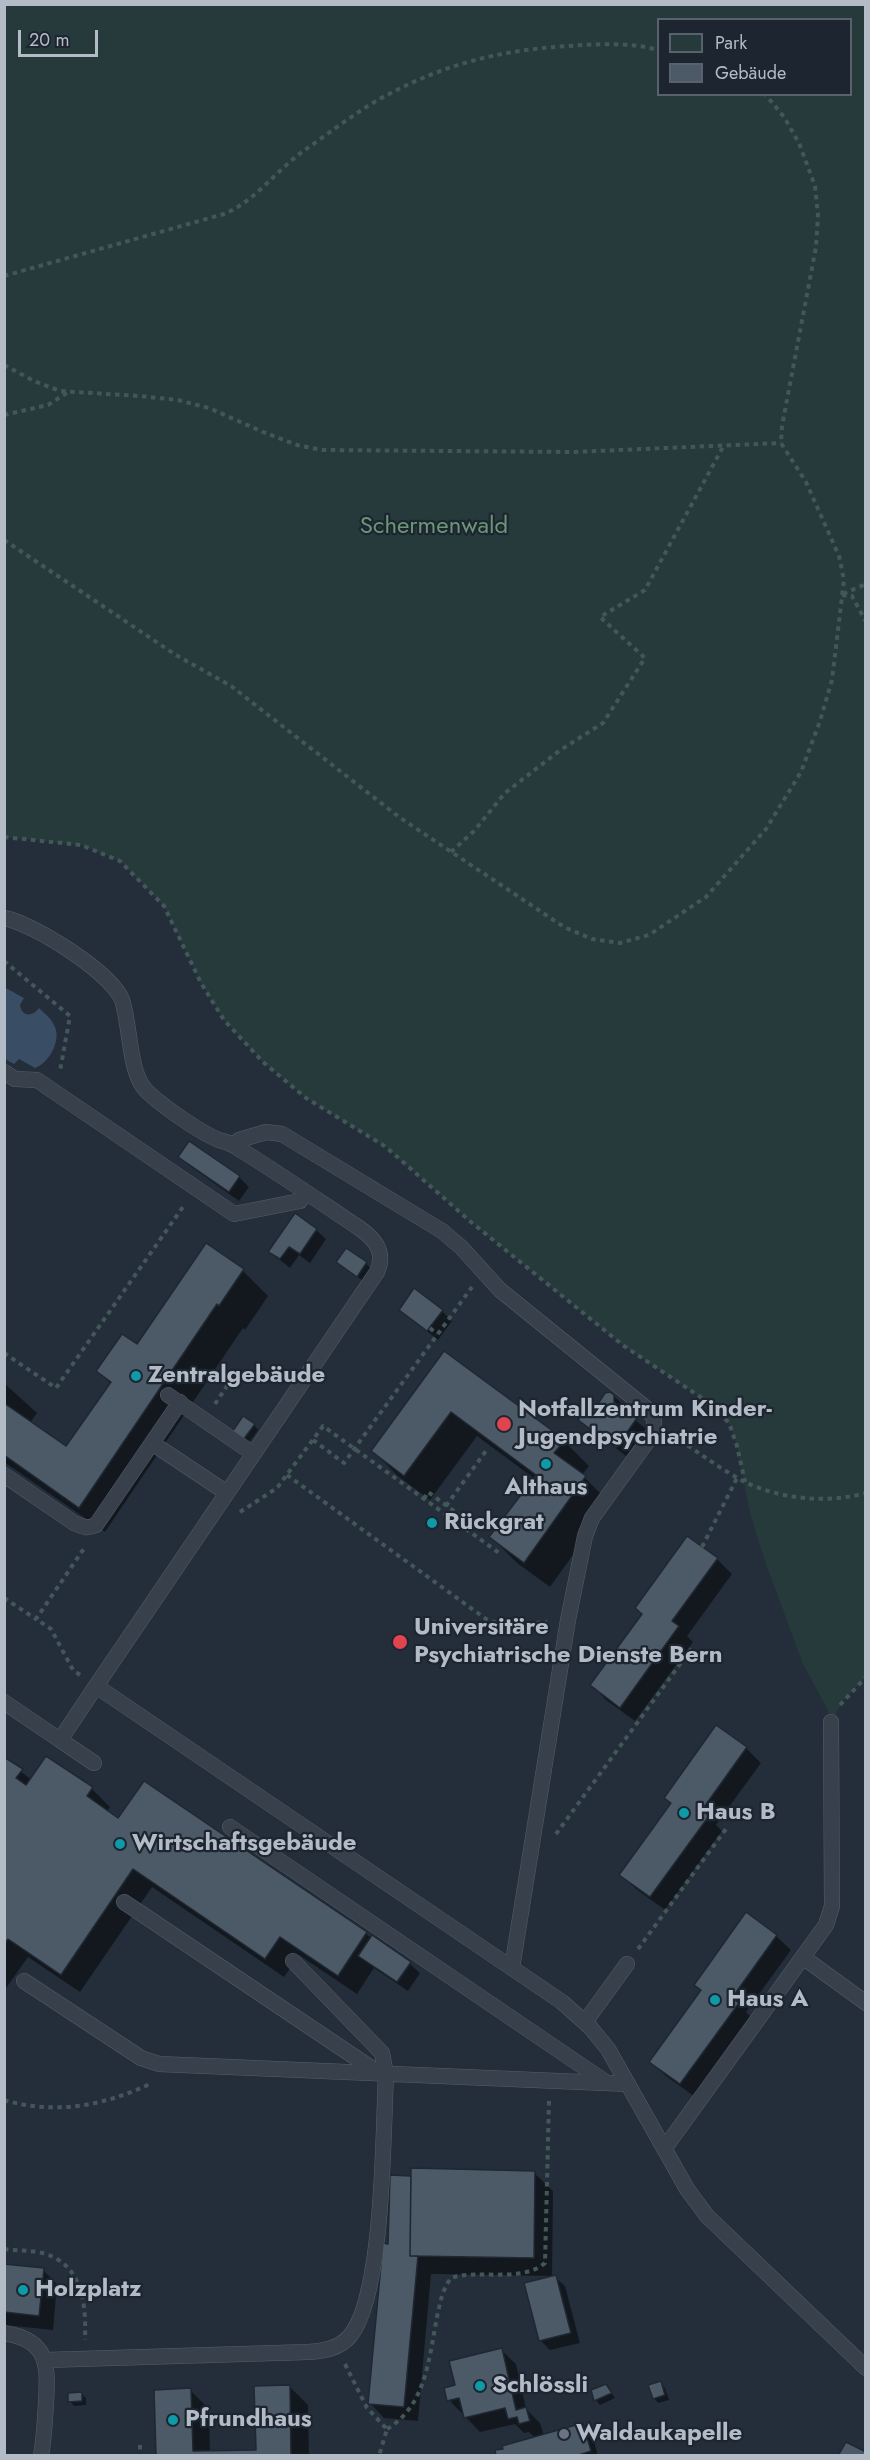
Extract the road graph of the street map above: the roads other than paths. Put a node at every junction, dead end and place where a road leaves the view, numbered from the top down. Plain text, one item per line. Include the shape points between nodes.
1 (4, 918) edge
2 (4, 1072) edge
3 (235, 1146) junction
4 (305, 1192) junction
5 (152, 1443) junction
6 (245, 1448) dead end
7 (4, 1475) edge
8 (227, 1493) junction
9 (96, 1686) junction
10 (4, 1702) edge
11 (831, 1722) road end
12 (60, 1740) junction
13 (94, 1763) dead end
14 (230, 1827) dead end
15 (124, 1902) dead end
16 (804, 1958) junction
17 (293, 1960) dead end
18 (627, 1964) road end
19 (512, 1968) junction
20 (24, 1981) dead end
21 (866, 2003) edge
22 (585, 2022) junction
23 (383, 2074) junction
24 (607, 2083) junction
25 (627, 2084) junction
26 (664, 2149) junction
27 (4, 2332) edge
28 (46, 2360) junction
29 (866, 2368) edge
30 (41, 2456) edge

1 - 3 lane via 44,934 113,985 122,1000 142,1086 206,1133
2 - 4 lane via 15,1079 37,1080 234,1214 300,1201
3 - 4 lane
3 - 19 lane via 239,1140 266,1132 282,1134 442,1231 500,1290 646,1408 656,1423 654,1432 588,1525 568,1620
4 - 8 lane via 369,1235 380,1252 381,1264
5 - 6 lane via 174,1399
5 - 7 lane via 96,1525 83,1527
5 - 8 lane
8 - 9 lane
9 - 12 lane
9 - 19 lane
10 - 12 lane
11 - 16 lane via 832,1906 826,1924
12 - 13 lane
14 - 24 lane
15 - 23 lane
16 - 21 lane
16 - 26 lane
17 - 23 lane via 382,2053
18 - 22 lane
19 - 22 lane
20 - 23 lane via 141,2058 159,2064
22 - 25 lane via 608,2049
23 - 24 lane
23 - 28 lane via 381,2171 371,2283 359,2321 349,2337 337,2347 308,2352
24 - 25 lane
25 - 26 lane
26 - 29 lane via 707,2216
27 - 28 lane via 32,2342
28 - 30 lane

